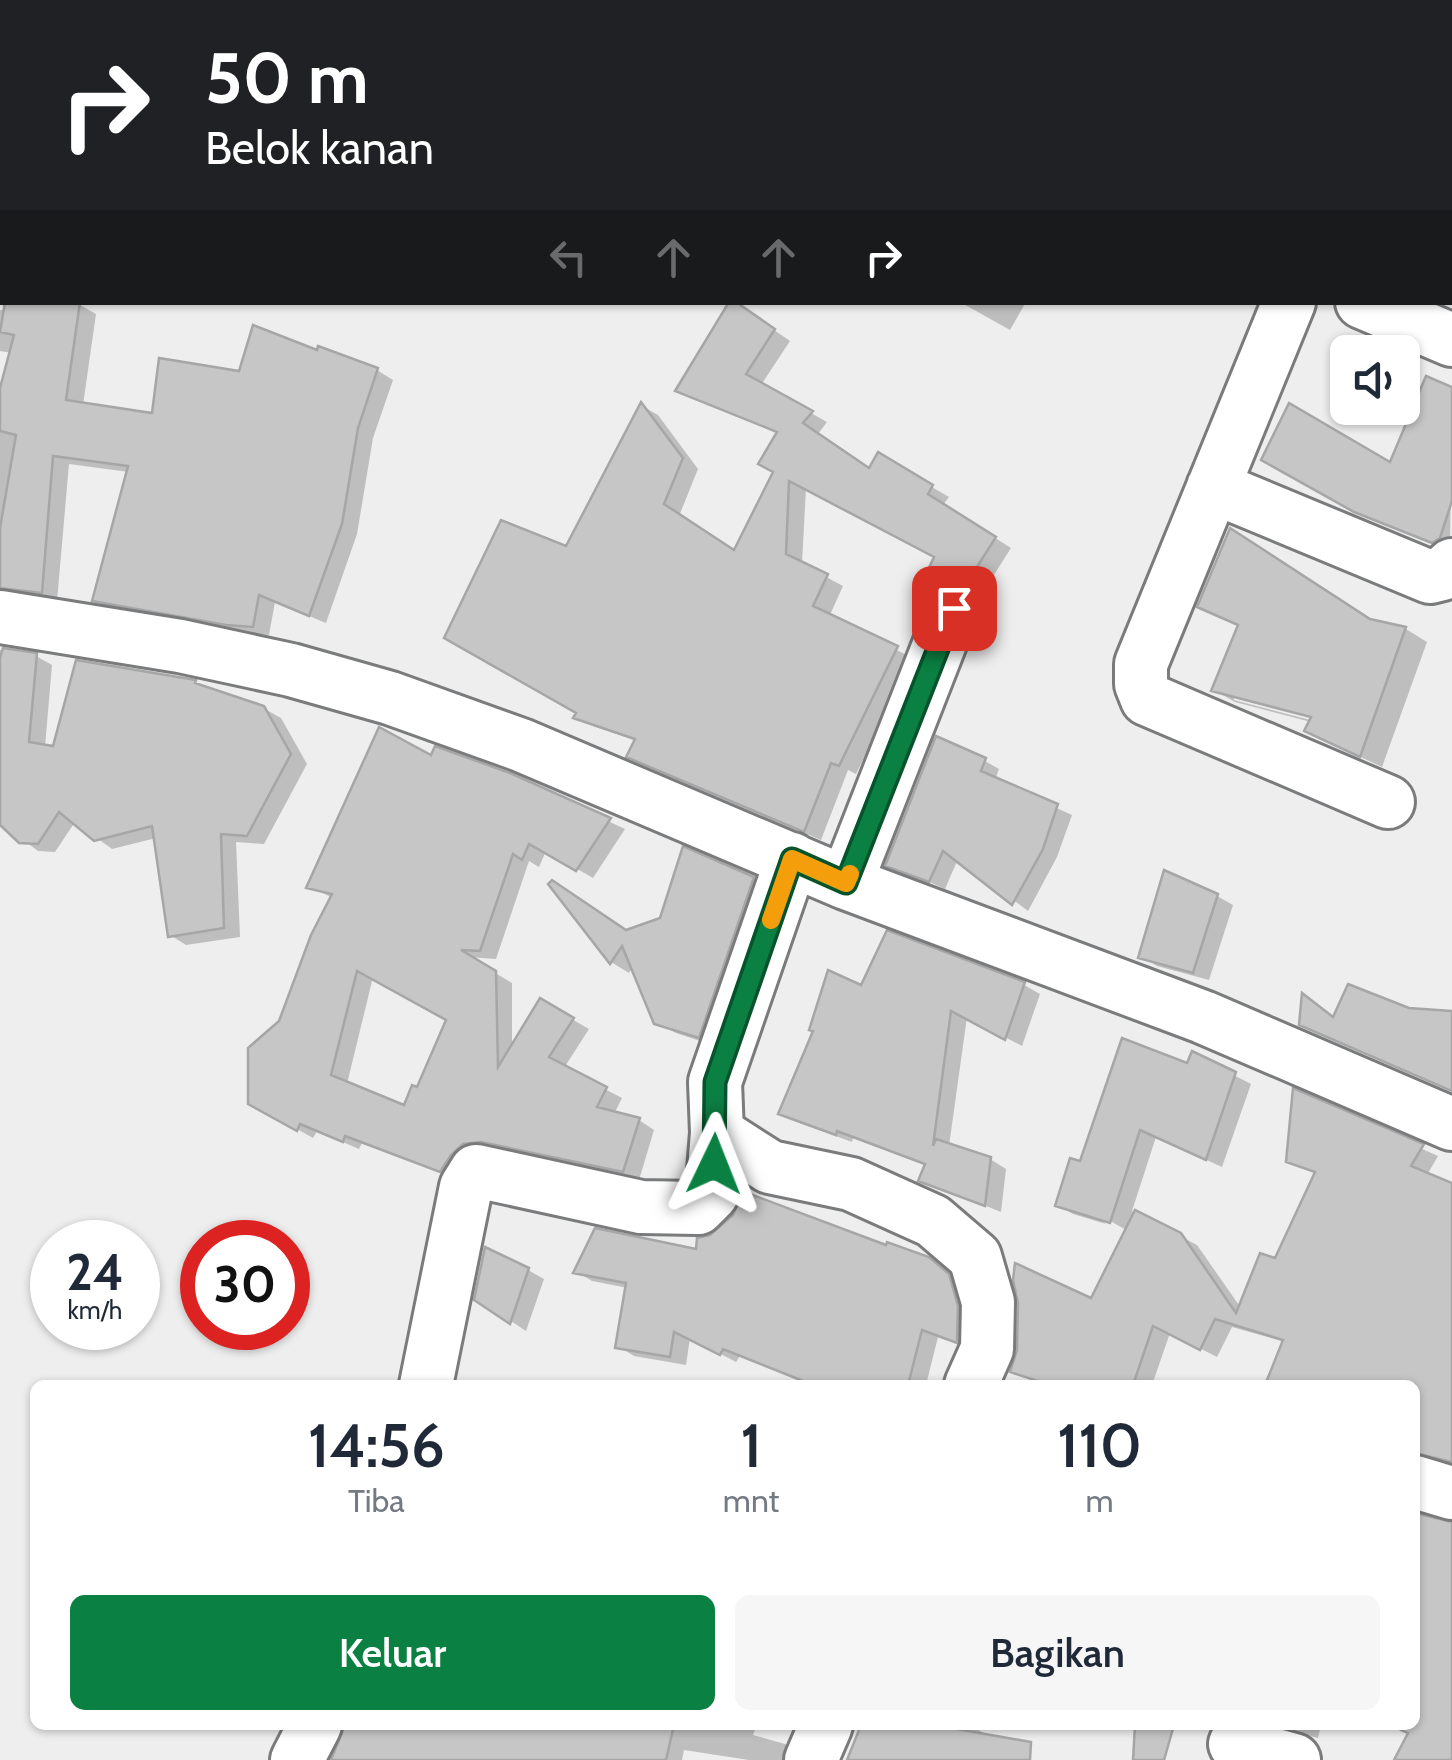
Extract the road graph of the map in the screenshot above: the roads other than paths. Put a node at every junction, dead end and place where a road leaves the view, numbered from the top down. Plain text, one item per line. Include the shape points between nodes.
1 (1288, 305) edge
2 (1369, 305) edge
3 (1452, 340) edge
4 (1213, 488) junction
5 (1452, 565) edge
6 (954, 608) dead end
7 (0, 617) edge
8 (1388, 802) dead end
9 (792, 859) junction
10 (846, 883) junction
11 (1452, 1124) edge
12 (717, 1132) junction
13 (427, 1380) edge
14 (973, 1380) edge
15 (1420, 1483) edge
16 (1452, 1493) edge
17 (311, 1730) edge
18 (824, 1730) edge
19 (1235, 1744) dead end
20 (296, 1760) edge
21 (811, 1760) edge
22 (1294, 1760) edge

1 - 4 street
2 - 3 street
4 - 5 street via 1430,577
4 - 8 street via 1141,664 1147,699
6 - 10 street
7 - 9 street via 217,654 390,698 521,745
9 - 10 street
9 - 12 street via 715,1082
10 - 11 street via 1204,1016
12 - 13 street via 712,1194 698,1208 641,1207 476,1171 466,1187
12 - 14 street via 770,1167 851,1184 933,1221 974,1257 988,1302 986,1349
15 - 16 street
17 - 20 street
18 - 21 street
19 - 22 street

